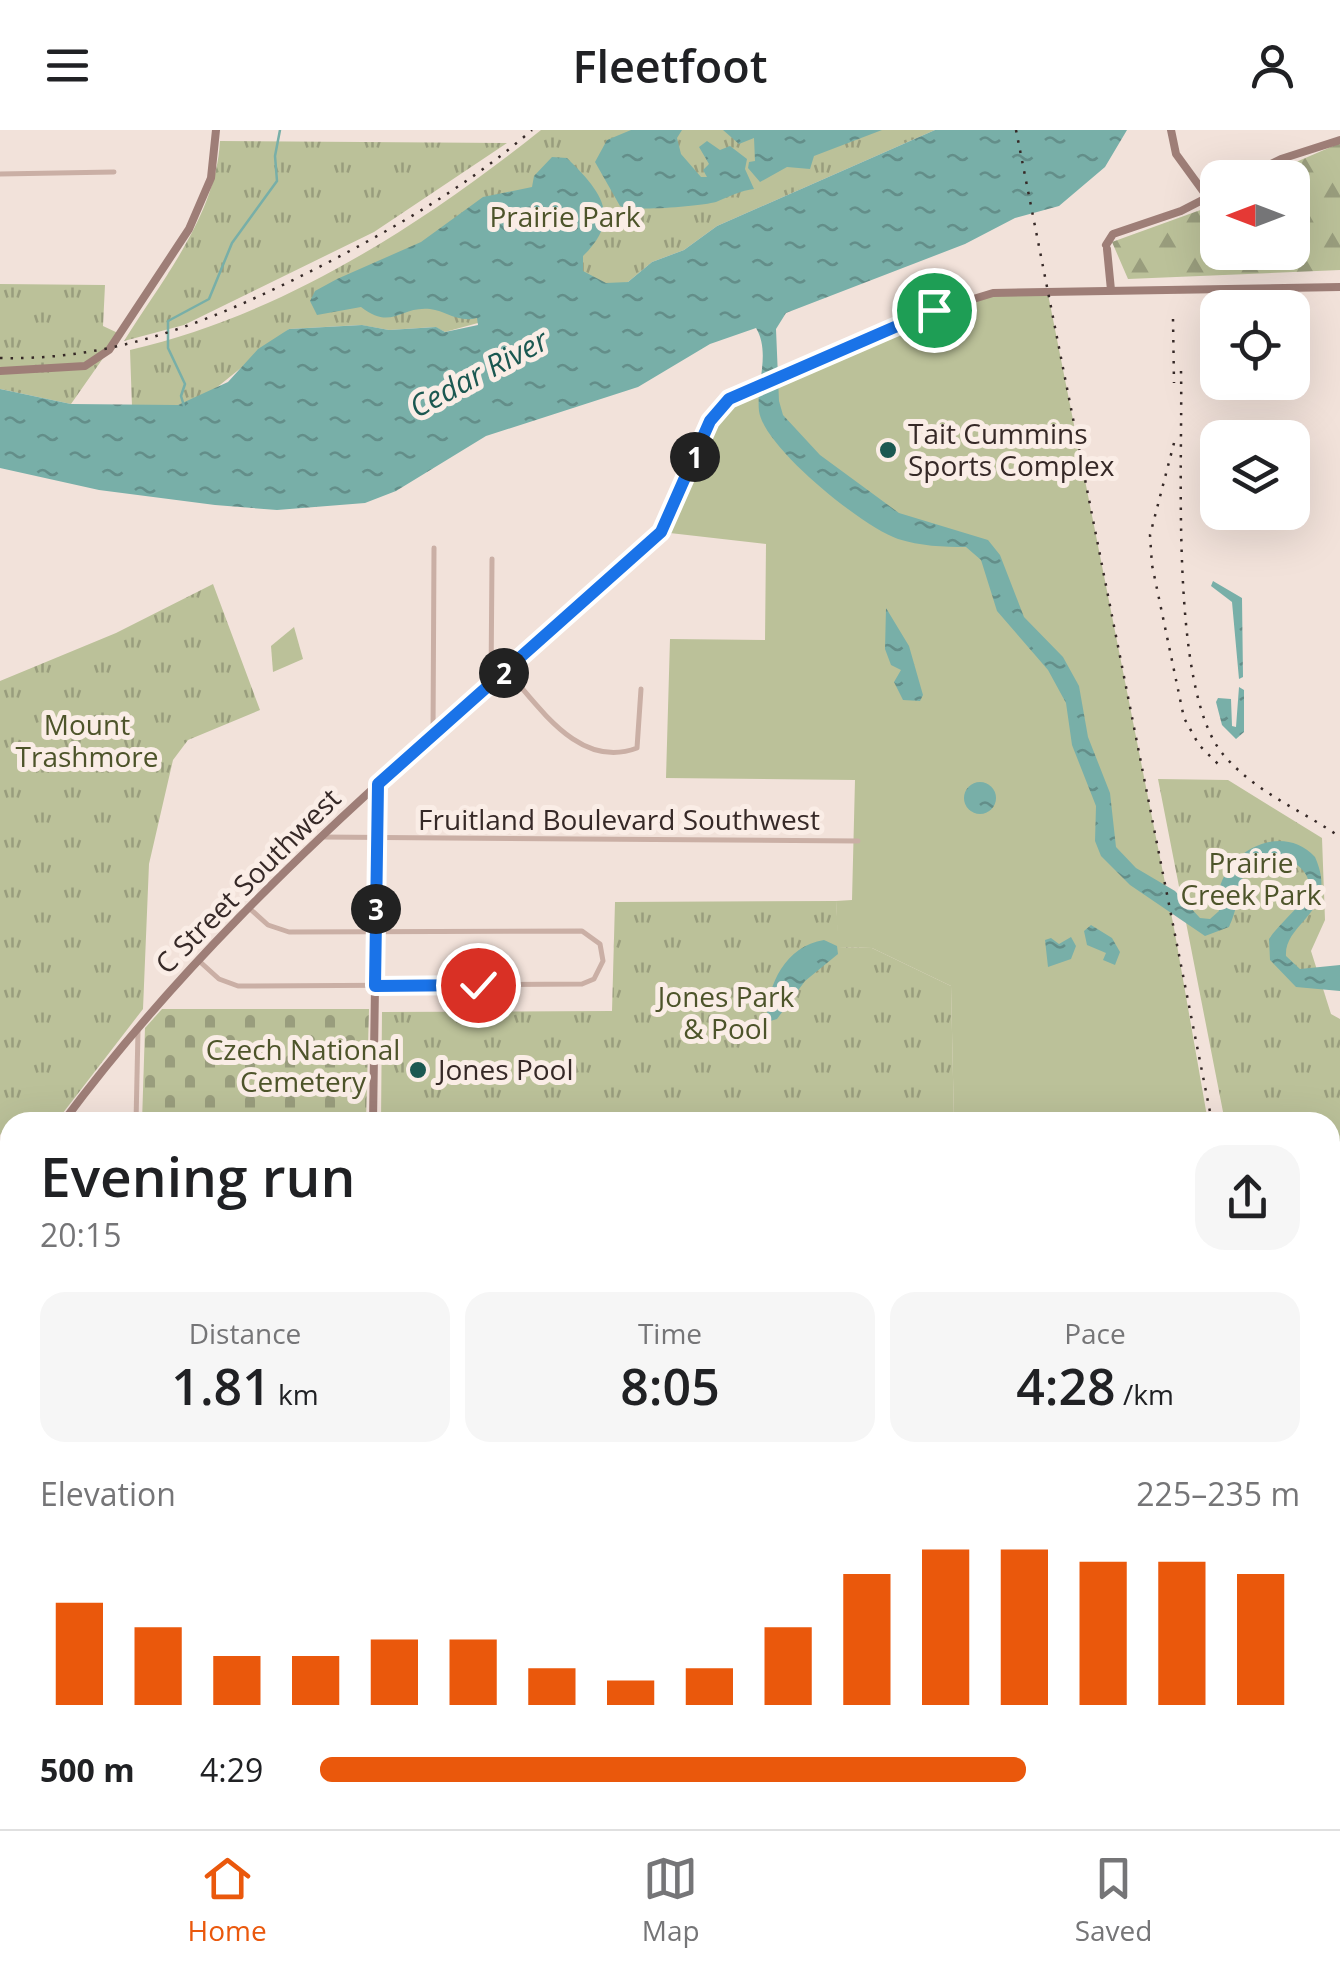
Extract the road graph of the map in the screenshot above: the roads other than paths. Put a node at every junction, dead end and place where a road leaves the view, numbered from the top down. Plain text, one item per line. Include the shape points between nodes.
1 (216, 130) edge
2 (1172, 130) edge
3 (1340, 140) edge
4 (1279, 160) edge
5 (114, 172) dead end
6 (0, 174) edge
7 (1200, 187) edge
8 (1200, 201) edge
9 (1340, 287) edge
10 (1111, 290) junction
11 (0, 371) edge
12 (434, 548) dead end
13 (492, 559) dead end
14 (506, 670) junction
15 (490, 684) junction
16 (641, 689) dead end
17 (432, 735) junction
18 (378, 784) junction
19 (321, 838) junction
20 (377, 839) junction
21 (858, 841) dead end
22 (248, 907) junction
23 (376, 932) junction
24 (198, 960) junction
25 (375, 986) junction
26 (138, 1025) junction
27 (71, 1112) edge
28 (136, 1112) edge
29 (373, 1112) edge

1 - 11 main road via 212,178 189,229 109,350 85,366
2 - 7 main road via 1176,154
3 - 4 main road
5 - 6 street
8 - 10 main road via 1113,234 1107,247
9 - 10 main road, C Street Southwest
10 - 14 main road, C Street Southwest via 1008,290 975,297 729,399 710,421 661,532
12 - 17 street
13 - 15 street
14 - 15 main road, C Street Southwest
14 - 16 street via 568,738 599,750 638,748
15 - 17 main road, C Street Southwest
17 - 18 main road, C Street Southwest
18 - 19 main road, C Street Southwest
18 - 20 main road
19 - 20 street, Fruitland Boulevard Southwest
19 - 22 main road, C Street Southwest
20 - 21 street, Fruitland Boulevard Southwest
20 - 23 main road
22 - 23 street via 284,931
22 - 24 main road, C Street Southwest
23 - 25 main road
23 - 25 street via 582,931 600,944 603,957 594,979 582,984
24 - 25 street via 238,986
24 - 26 main road, C Street Southwest
25 - 29 main road
26 - 27 main road, C Street Southwest
26 - 28 street

